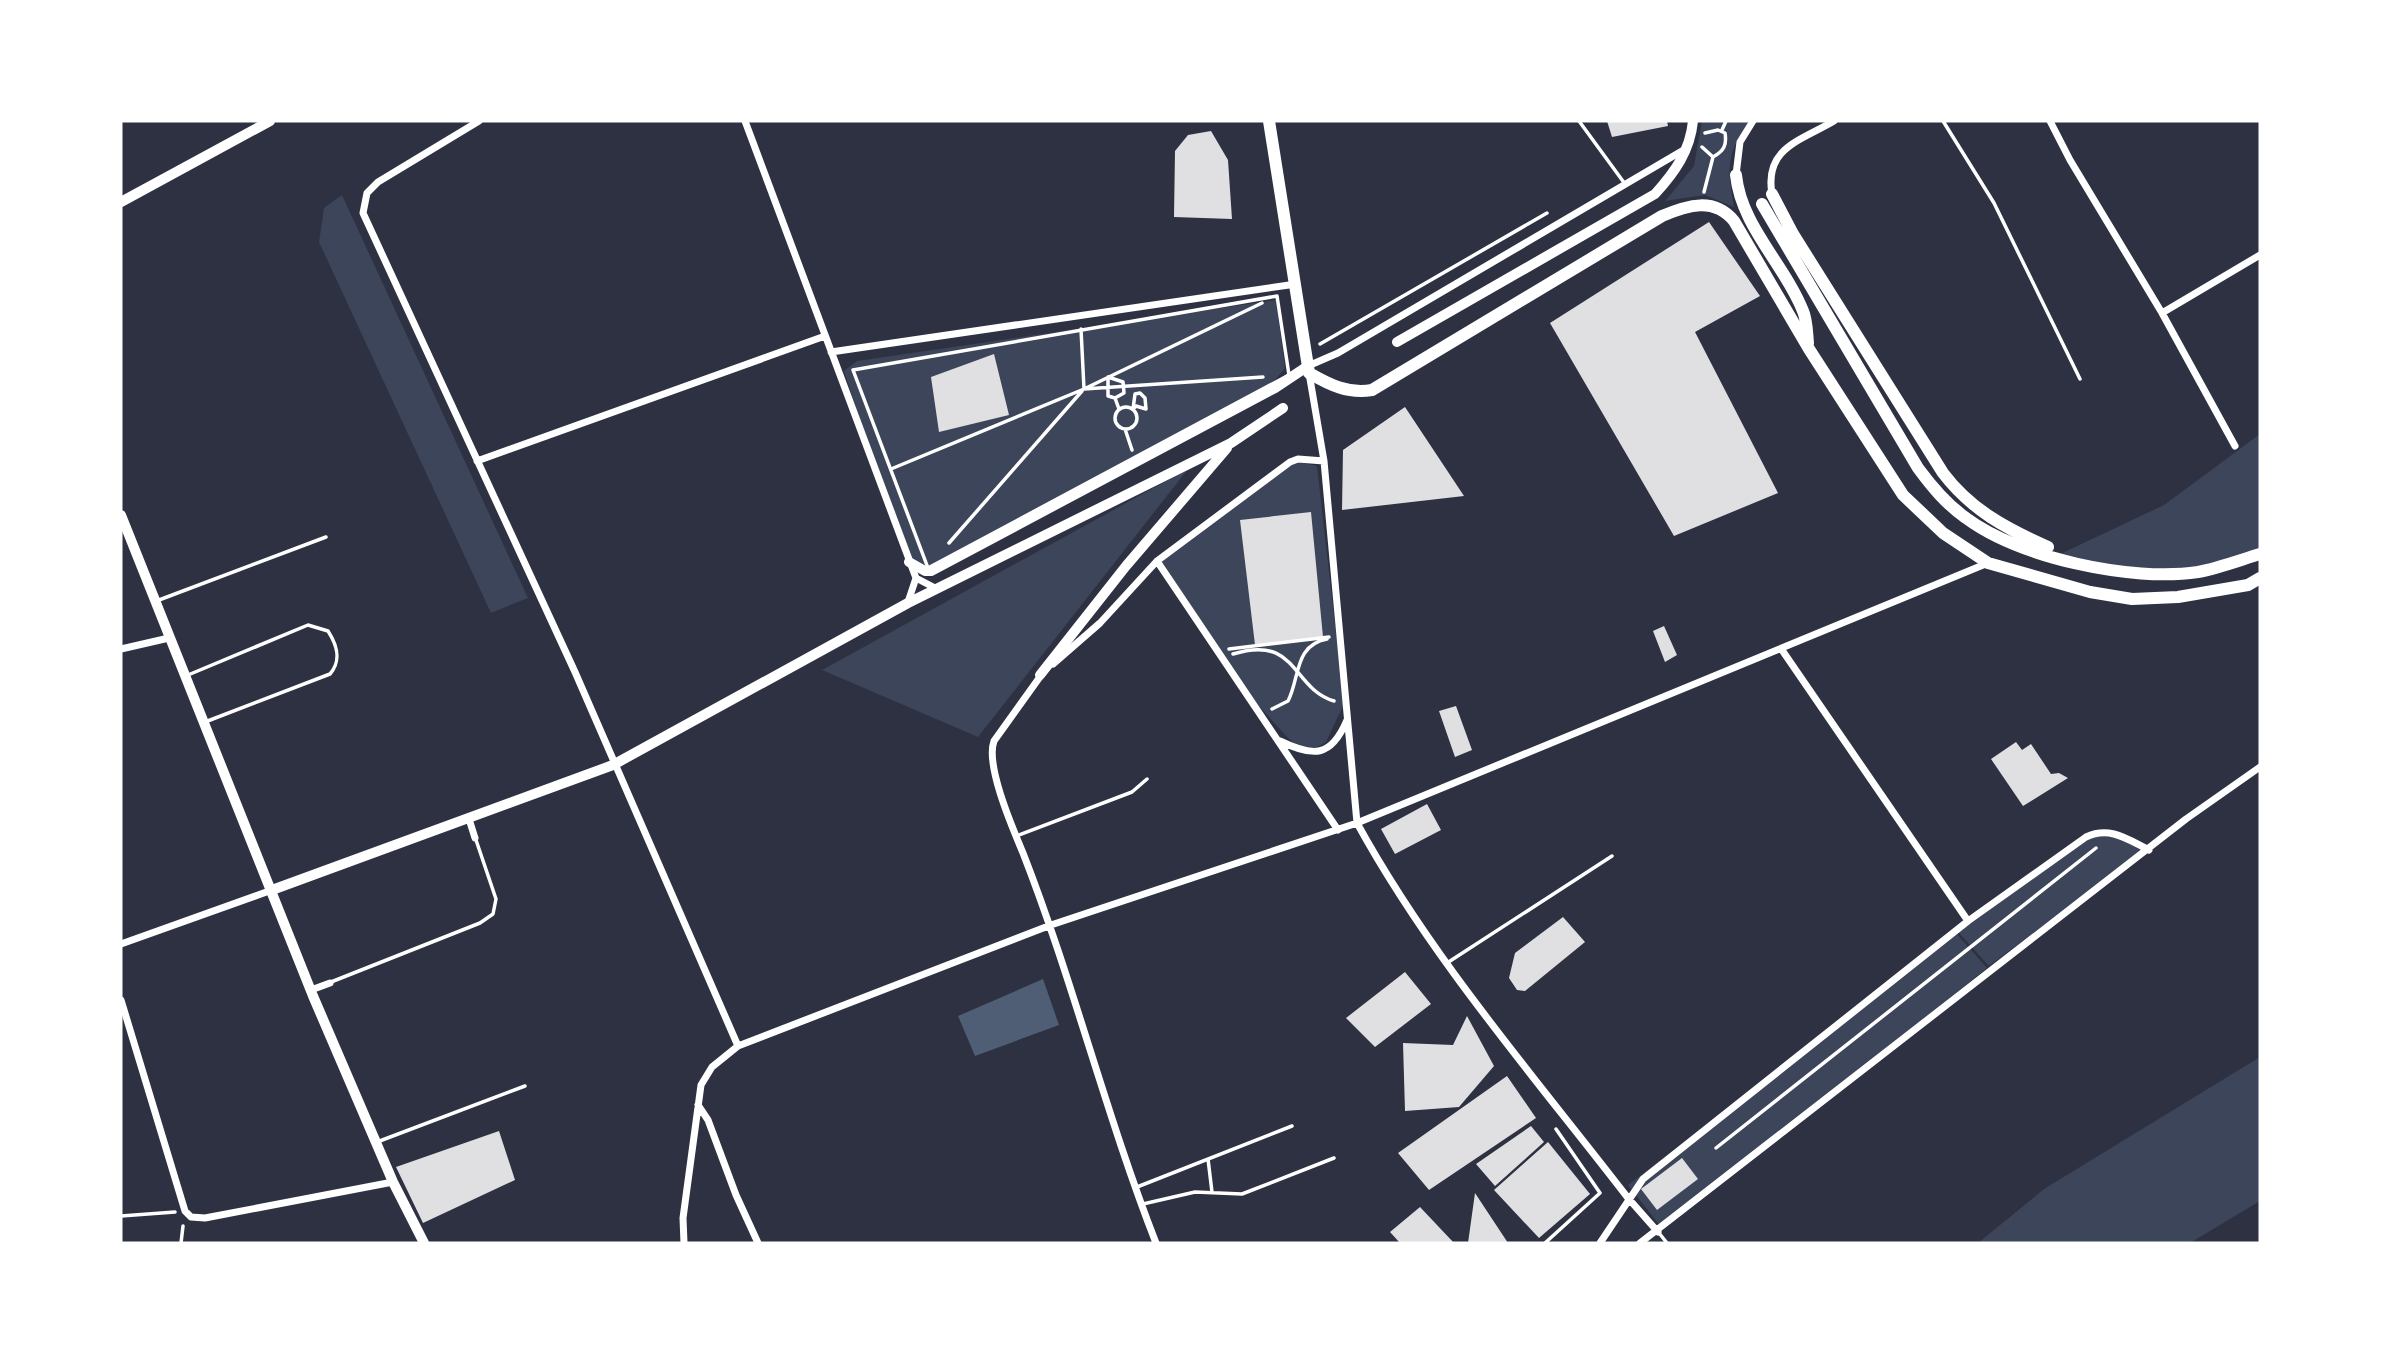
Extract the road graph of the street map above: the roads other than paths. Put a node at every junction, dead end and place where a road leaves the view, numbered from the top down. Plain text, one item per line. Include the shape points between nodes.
1 (270, 121) edge
2 (479, 121) edge
3 (745, 121) edge
4 (1269, 121) edge
5 (1579, 121) edge
6 (1693, 121) edge
7 (1753, 121) edge
8 (1943, 121) edge
9 (2050, 121) edge
10 (1830, 122) edge
11 (256, 125) edge
12 (1687, 148) junction
13 (1736, 175) joint
14 (1625, 184) junction
15 (1772, 194) joint
16 (121, 202) edge
17 (1762, 204) dead end
18 (2260, 255) edge
19 (1293, 285) junction
20 (2162, 313) junction
21 (825, 337) junction
22 (1397, 342) dead end
23 (1809, 349) junction
24 (831, 352) junction
25 (1309, 369) junction
26 (2080, 379) dead end
27 (1283, 408) dead end
28 (1231, 443) junction
29 (2235, 446) dead end
30 (477, 461) junction
31 (1324, 461) junction
32 (121, 515) edge
33 (326, 537) dead end
34 (2260, 554) edge
35 (1157, 561) junction
36 (909, 562) junction
37 (1988, 563) junction
38 (2115, 570) junction
39 (916, 578) junction
40 (2260, 578) edge
41 (937, 589) junction
42 (157, 601) junction
43 (908, 603) junction
44 (169, 638) junction
45 (121, 649) edge
46 (1782, 650) junction
47 (1040, 675) junction
48 (184, 676) junction
49 (1347, 719) junction
50 (203, 722) junction
51 (1279, 741) junction
52 (614, 765) junction
53 (2260, 768) edge
54 (1147, 779) dead end
55 (469, 819) junction
56 (1357, 823) junction
57 (1338, 830) junction
58 (1016, 836) junction
59 (475, 838) joint
60 (2149, 850) junction
61 (1612, 856) dead end
62 (272, 890) junction
63 (1968, 921) junction
64 (1051, 925) junction
65 (121, 944) edge
66 (1447, 963) junction
67 (330, 983) joint
68 (311, 990) junction
69 (121, 1000) edge
70 (737, 1046) junction
71 (526, 1086) dead end
72 (698, 1105) junction
73 (1292, 1126) dead end
74 (376, 1142) junction
75 (1334, 1158) dead end
76 (1208, 1159) junction
77 (393, 1182) junction
78 (1137, 1187) junction
79 (1212, 1192) junction
80 (1628, 1198) junction
81 (1143, 1205) junction
82 (1658, 1232) junction
83 (424, 1243) edge
84 (684, 1243) edge
85 (758, 1243) edge
86 (1156, 1243) edge
87 (1600, 1243) edge
88 (1640, 1243) edge
89 (1667, 1243) edge

1 - 11 main road
2 - 30 street via 378,182 363,203 368,229
3 - 21 street
4 - 19 highway
5 - 14 lane
6 - 12 main road
7 - 13 street via 1740,142
8 - 26 lane via 1994,202
9 - 20 street
10 - 15 street via 1780,152 1769,177
11 - 16 main road
12 - 14 street
12 - 22 main road via 1677,170 1656,194
13 - 23 highway via 1747,212 1803,312
14 - 25 street
15 - 38 highway via 1961,497 2014,531
17 - 38 highway via 1937,494 1966,519 2003,540
18 - 20 street
19 - 24 street
19 - 25 highway
20 - 29 street
21 - 24 street
21 - 30 street
23 - 25 highway via 1734,221 1716,206 1700,204 1662,216 1372,390 1346,390
23 - 37 highway via 1903,495 1943,533
24 - 36 street
25 - 31 street
25 - 36 main road via 932,571
27 - 28 main road
28 - 41 main road
28 - 47 main road
30 - 52 street
31 - 35 street via 1290,462
31 - 49 street
32 - 42 main road
33 - 42 lane
34 - 38 highway via 2199,572
35 - 47 street via 1100,623
35 - 51 street
36 - 39 street
37 - 40 highway via 2132,599 2178,597
37 - 46 street
39 - 41 street
39 - 43 street
41 - 43 main road
42 - 44 main road
43 - 52 main road
44 - 45 street
44 - 48 main road
46 - 56 street
46 - 63 street
47 - 58 street via 991,750
48 - 50 main road
48 - 50 lane via 296,627 318,626 334,640 337,659 330,674
49 - 51 street via 1333,744 1315,753
49 - 56 street
50 - 62 main road
51 - 57 street
52 - 55 main road
52 - 70 street
53 - 60 street
54 - 58 lane via 1132,792
55 - 59 street
55 - 62 main road
56 - 57 street
56 - 66 street
57 - 64 street
58 - 64 street
59 - 67 lane via 496,899 493,914
60 - 63 street via 2116,833 2096,832
60 - 82 street
61 - 66 lane
62 - 65 street
62 - 68 main road
63 - 80 street via 1643,1178
64 - 70 street
64 - 78 street
66 - 80 street
67 - 68 street
68 - 74 main road
69 - 77 street via 191,1217 205,1219
70 - 72 street via 712,1067
71 - 74 lane
72 - 84 street via 683,1218
72 - 85 street via 708,1119
73 - 76 lane
74 - 77 main road
75 - 79 lane via 1242,1194
76 - 78 lane
76 - 79 lane
77 - 83 main road
78 - 81 street
79 - 81 lane
80 - 82 street
80 - 87 street
81 - 86 street
82 - 88 street
82 - 89 lane

